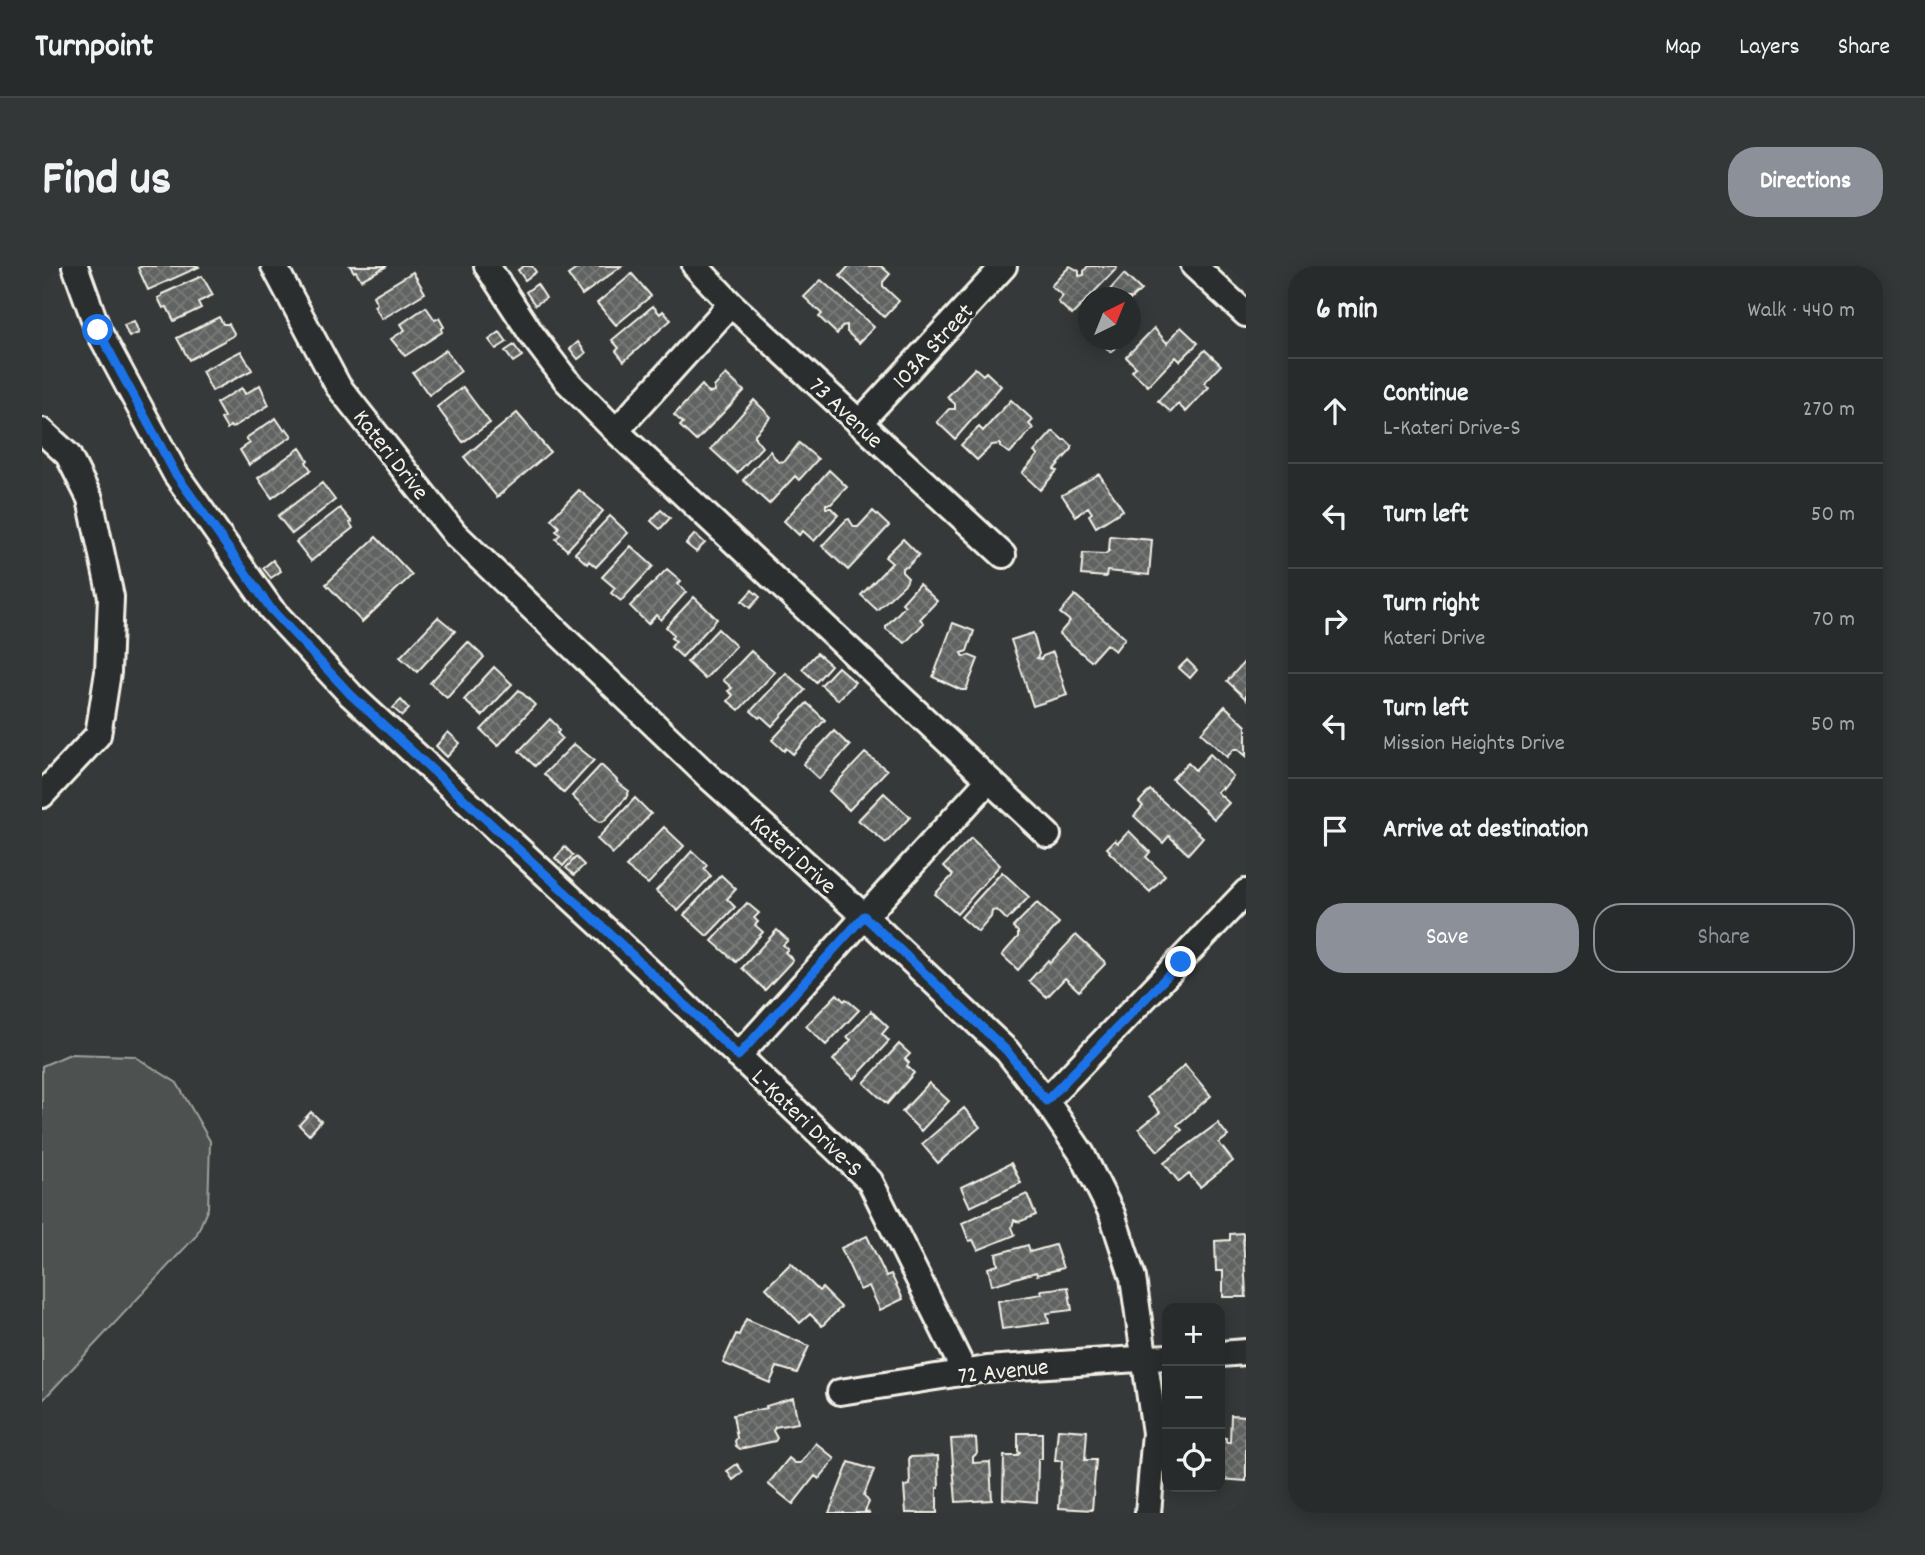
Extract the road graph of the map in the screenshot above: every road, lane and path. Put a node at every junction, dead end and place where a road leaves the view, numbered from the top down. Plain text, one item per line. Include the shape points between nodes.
1 (75, 266) edge
2 (274, 266) edge
3 (487, 266) edge
4 (695, 266) edge
5 (1004, 266) edge
6 (1194, 266) edge
7 (731, 304) junction
8 (1246, 314) edge
9 (859, 424) junction
10 (42, 431) edge
11 (616, 431) junction
12 (1003, 555) dead end
13 (989, 780) junction
14 (42, 795) edge
15 (1048, 835) dead end
16 (1246, 892) edge
17 (864, 916) junction
18 (738, 1056) junction
19 (1046, 1101) junction
20 (1246, 1352) edge
21 (1225, 1354) edge
22 (1156, 1358) edge
23 (965, 1373) junction
24 (840, 1392) dead end
25 (1148, 1513) edge

1 - 18 street, L-Kateri Drive-S via 98,330 175,473 271,609 351,695
2 - 17 street, Kateri Drive via 338,386 455,534 709,777
3 - 11 street via 566,380
4 - 7 street, 73 Avenue
5 - 9 street, 103A Street
6 - 8 street
7 - 9 street, 73 Avenue
7 - 11 street
9 - 12 street, 73 Avenue
10 - 14 street via 68,455 90,499 111,597 108,672 98,735
11 - 13 street
13 - 15 street
13 - 17 street
16 - 19 street
17 - 18 street
17 - 19 street, Kateri Drive via 1007,1051
18 - 23 street, L-Kateri Drive-S via 870,1181
19 - 22 street, Kateri Drive via 1082,1154 1112,1214
20 - 21 street
22 - 23 street, 72 Avenue
22 - 25 street, Kateri Drive
23 - 24 street, 72 Avenue

